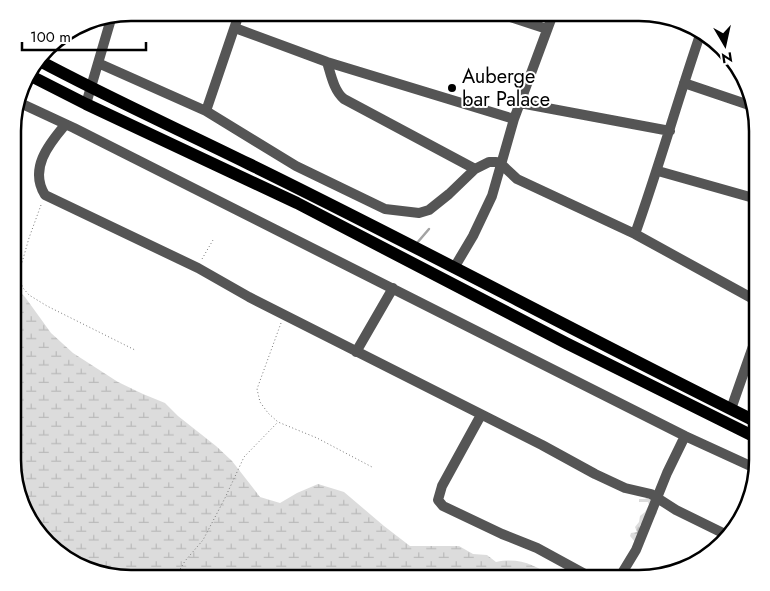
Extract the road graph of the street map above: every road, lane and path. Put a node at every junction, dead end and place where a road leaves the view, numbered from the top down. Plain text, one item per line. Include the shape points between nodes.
1 (522, 21) edge
2 (550, 21) edge
3 (237, 22) edge
4 (110, 24) edge
5 (547, 29) junction
6 (699, 39) edge
7 (327, 62) junction
8 (98, 63) junction
9 (45, 64) edge
10 (35, 78) edge
11 (684, 83) junction
12 (90, 88) junction
13 (520, 103) junction
14 (86, 104) junction
15 (745, 104) edge
16 (25, 105) edge
17 (206, 111) junction
18 (514, 119) junction
19 (65, 125) junction
20 (670, 131) junction
21 (501, 164) junction
22 (475, 169) junction
23 (658, 171) junction
24 (45, 195) junction
25 (749, 196) edge
26 (636, 234) junction
27 (213, 240) dead end
28 (21, 266) edge
29 (198, 268) junction
30 (454, 268) junction
31 (21, 284) edge
32 (392, 288) junction
33 (749, 297) edge
34 (285, 315) junction
35 (135, 350) dead end
36 (356, 352) junction
37 (749, 358) edge
38 (731, 409) junction
39 (481, 415) junction
40 (749, 418) edge
41 (278, 422) junction
42 (749, 434) edge
43 (685, 436) junction
44 (749, 465) edge
45 (372, 467) dead end
46 (657, 497) junction
47 (722, 532) edge
48 (179, 570) edge
49 (578, 570) edge
50 (624, 570) edge

1 - 5 street
2 - 5 street
3 - 7 street
3 - 17 street
4 - 8 street
5 - 13 street
6 - 11 street
7 - 18 street
7 - 22 street via 336,90 344,99
8 - 12 street
8 - 17 street
9 - 12 main road
10 - 14 main road
11 - 15 street
11 - 20 street
12 - 14 street
12 - 30 main road
13 - 18 street
13 - 20 street
14 - 42 main road via 297,203
16 - 19 street
17 - 22 street via 296,166 386,210 419,213 429,210
18 - 21 street
19 - 24 street via 41,161 40,181
19 - 32 street
20 - 23 street
21 - 22 street via 489,162
21 - 26 street via 517,179
21 - 30 street via 483,216
23 - 25 street
23 - 26 street
24 - 28 path
24 - 29 street
26 - 33 street
27 - 29 path
29 - 34 street
30 - 38 main road
31 - 35 path via 29,295 47,306
32 - 36 street
32 - 43 street
34 - 36 street
34 - 41 path via 258,389 260,402
36 - 39 street
37 - 38 street
38 - 40 main road
39 - 46 street via 605,479
39 - 49 street via 442,486 438,500 443,506 538,548
41 - 45 path
41 - 48 path via 244,457 203,540
43 - 44 street
43 - 46 street
46 - 47 street
46 - 50 street via 636,550

